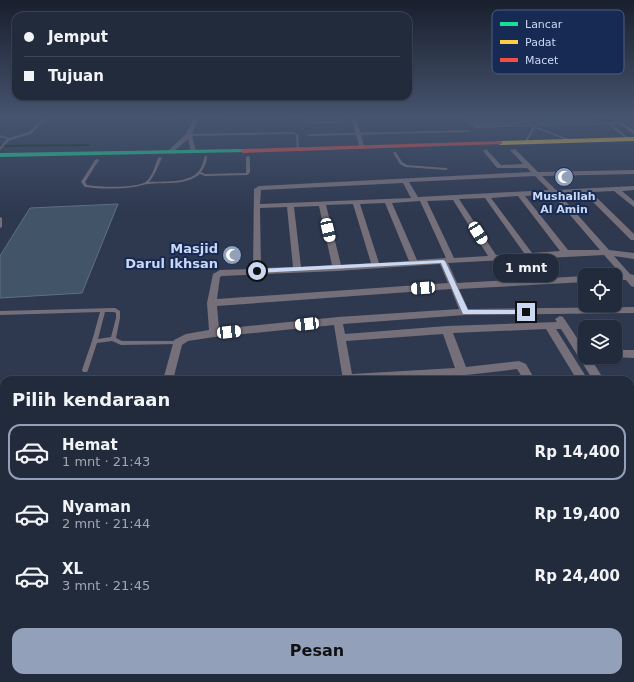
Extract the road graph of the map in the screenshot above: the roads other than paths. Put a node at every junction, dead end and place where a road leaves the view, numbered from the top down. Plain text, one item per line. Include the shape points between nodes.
1 (1, 149) edge
2 (174, 149) edge
3 (356, 149) edge
4 (526, 149) edge
5 (298, 150) joint
6 (513, 150) junction
7 (194, 151) joint
8 (486, 151) junction
9 (170, 152) junction
10 (331, 152) junction
11 (395, 153) junction
12 (206, 157) junction
13 (248, 157) junction
14 (160, 158) junction
15 (97, 160) junction
16 (0, 162) edge
17 (528, 166) junction
18 (446, 169) dead end
19 (634, 172) edge
20 (200, 173) junction
21 (535, 174) junction
22 (405, 181) junction
23 (146, 183) junction
24 (615, 188) junction
25 (634, 188) edge
26 (585, 190) junction
27 (554, 192) junction
28 (520, 194) junction
29 (486, 195) junction
30 (455, 198) junction
31 (419, 199) junction
32 (355, 201) junction
33 (388, 201) junction
34 (322, 204) junction
35 (290, 205) junction
36 (634, 205) edge
37 (256, 206) junction
38 (0, 218) edge
39 (0, 227) edge
40 (634, 238) edge
41 (606, 252) junction
42 (566, 253) junction
43 (530, 256) junction
44 (634, 256) edge
45 (493, 257) junction
46 (447, 260) junction
47 (414, 263) junction
48 (376, 265) junction
49 (337, 268) junction
50 (297, 269) junction
51 (257, 271) junction
52 (631, 277) edge
53 (578, 279) edge
54 (634, 284) edge
55 (453, 286) junction
56 (212, 303) junction
57 (103, 310) junction
58 (634, 310) edge
59 (466, 312) junction
60 (556, 312) junction
61 (0, 313) edge
62 (338, 321) junction
63 (563, 325) junction
64 (549, 326) junction
65 (447, 330) junction
66 (214, 333) junction
67 (342, 338) junction
68 (113, 339) junction
69 (95, 341) junction
70 (178, 343) junction
71 (578, 347) edge
72 (622, 354) edge
73 (634, 354) edge
74 (589, 364) edge
75 (85, 370) dead end
76 (462, 372) junction
77 (169, 376) edge
78 (348, 376) edge
79 (421, 376) edge
80 (528, 376) edge
81 (580, 376) edge
82 (596, 376) edge

1 - 9 highway
2 - 9 street
3 - 10 highway
4 - 6 highway
5 - 7 highway
5 - 10 highway
6 - 8 highway
6 - 17 street
7 - 9 highway
8 - 11 highway
8 - 17 street via 499,167
10 - 11 highway
10 - 13 highway
11 - 18 lane via 406,166
12 - 13 highway
12 - 14 highway
12 - 20 lane
13 - 20 lane via 247,174
14 - 15 highway
14 - 23 lane
15 - 16 highway
15 - 23 lane via 82,182 86,186 134,186
17 - 21 street
19 - 21 street
20 - 23 lane via 181,181
21 - 22 street
21 - 27 street
22 - 31 street
22 - 37 street via 259,188 256,190
24 - 25 street
24 - 26 street
24 - 36 street
26 - 27 street
26 - 40 street
27 - 28 street
27 - 41 street
28 - 29 street
28 - 42 street
29 - 30 street
29 - 43 street
30 - 31 street
30 - 45 street
31 - 33 street
31 - 46 street
32 - 33 street
32 - 34 street
32 - 48 street
33 - 47 street
34 - 35 street
34 - 49 street
35 - 37 street
35 - 50 street
37 - 51 street
38 - 39 lane
41 - 42 street
41 - 44 street
41 - 52 street
42 - 43 street
43 - 45 street
45 - 46 street
46 - 47 street
46 - 55 street
47 - 48 street
48 - 49 street
49 - 50 street
50 - 51 street
51 - 56 street via 217,274
52 - 54 street
53 - 55 street
55 - 56 street
55 - 59 street
56 - 66 street
57 - 61 lane
57 - 68 lane via 118,312
57 - 69 lane
58 - 60 street
59 - 60 street
59 - 62 street
60 - 63 street
62 - 66 street
62 - 67 street
63 - 64 street
63 - 71 street
64 - 65 street
64 - 81 street
65 - 67 street
65 - 76 street
66 - 70 street via 186,338
67 - 78 street
68 - 69 lane
68 - 70 lane via 121,342
69 - 75 lane
70 - 77 street
72 - 73 street
74 - 82 street
76 - 79 street
76 - 80 street via 519,365

